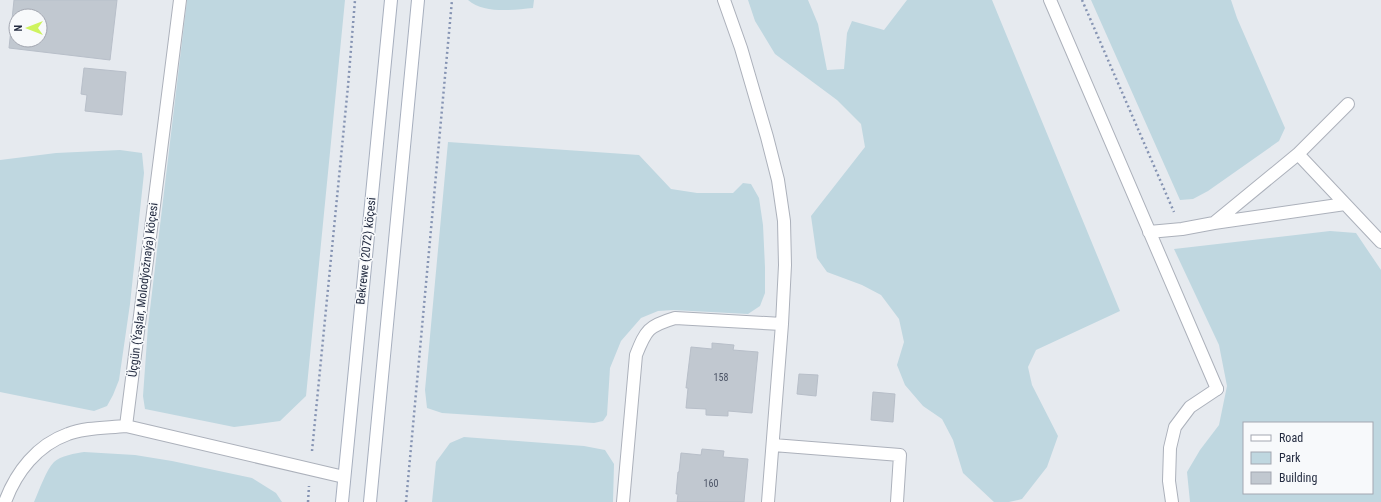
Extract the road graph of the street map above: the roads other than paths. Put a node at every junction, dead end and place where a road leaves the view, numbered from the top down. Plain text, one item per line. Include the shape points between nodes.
1 (180, 0) edge
2 (391, 0) edge
3 (418, 0) edge
4 (724, 0) edge
5 (1050, 0) edge
6 (1348, 104) dead end
7 (1298, 154) junction
8 (1345, 204) junction
9 (1214, 223) junction
10 (1149, 232) junction
11 (1381, 242) edge
12 (782, 324) junction
13 (126, 426) junction
14 (773, 445) junction
15 (344, 477) junction
16 (5, 502) edge
17 (342, 502) edge
18 (370, 502) edge
19 (623, 502) edge
20 (768, 502) edge
21 (897, 502) edge
22 (1172, 502) edge

1 - 13 main road, Üçgün (Ýaşlar, Molodýožnaýa) köçesi
2 - 15 main road, Bekrewe (2072) köçesi
3 - 18 main road
4 - 12 main road via 741,48 778,180 784,221
5 - 10 main road
6 - 7 main road
7 - 8 main road
7 - 9 main road
8 - 9 main road
8 - 11 main road
9 - 10 main road
10 - 22 main road via 1217,389 1190,407 1175,427 1170,448 1169,481
12 - 14 main road
12 - 19 main road via 675,318 658,323 644,335 636,355
13 - 15 main road
13 - 16 main road via 69,433 48,443 19,472
14 - 20 main road
14 - 21 main road via 900,455
15 - 17 main road, Bekrewe (2072) köçesi

